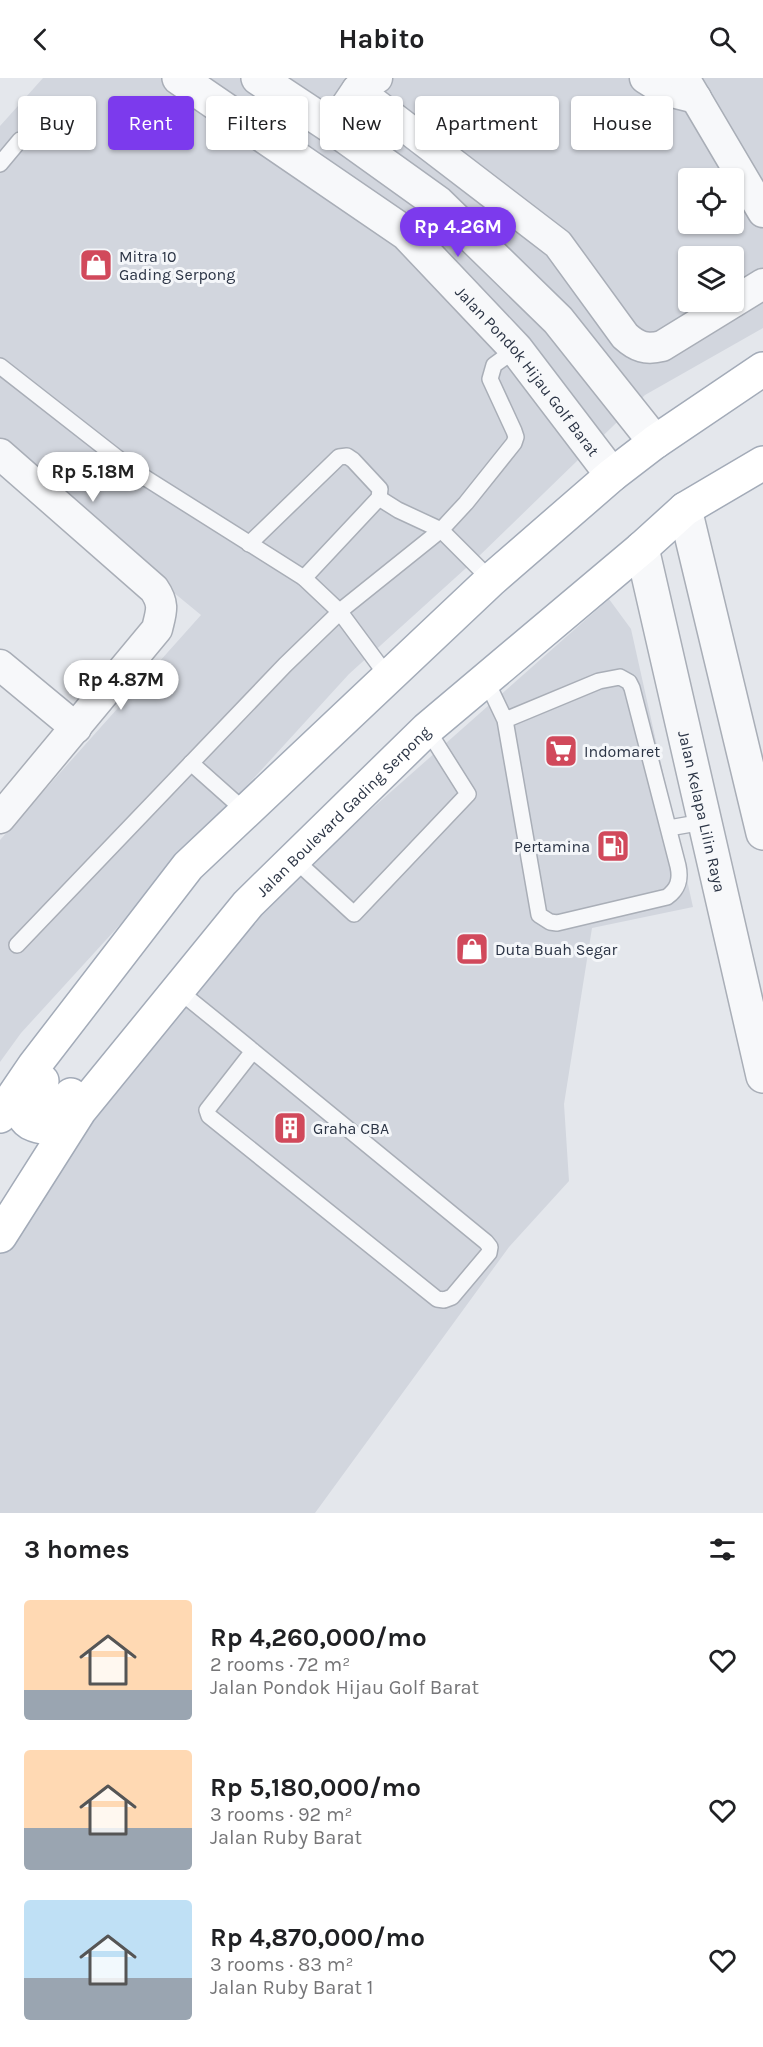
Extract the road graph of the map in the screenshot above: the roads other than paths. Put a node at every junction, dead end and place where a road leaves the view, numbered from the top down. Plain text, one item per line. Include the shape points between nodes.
1 (179, 78) edge
2 (258, 78) edge
3 (645, 78) edge
4 (367, 84) edge
5 (690, 88) edge
6 (357, 96) edge
7 (320, 119) edge
8 (18, 142) edge
9 (364, 150) edge
10 (0, 164) edge
11 (763, 212) edge
12 (763, 284) edge
13 (516, 350) junction
14 (0, 366) edge
15 (763, 369) edge
16 (655, 442) junction
17 (0, 454) edge
18 (763, 463) edge
19 (612, 476) junction
20 (379, 498) junction
21 (685, 508) junction
22 (441, 530) junction
23 (249, 544) junction
24 (642, 548) junction
25 (304, 578) junction
26 (491, 580) junction
27 (340, 612) junction
28 (0, 665) edge
29 (388, 677) junction
30 (486, 680) junction
31 (505, 720) junction
32 (76, 728) junction
33 (427, 729) junction
34 (191, 763) junction
35 (244, 811) junction
36 (0, 818) edge
37 (703, 822) junction
38 (669, 828) junction
39 (763, 833) edge
40 (294, 859) junction
41 (17, 945) dead end
42 (178, 990) junction
43 (87, 998) junction
44 (143, 1033) junction
45 (253, 1051) junction
46 (763, 1076) edge
47 (0, 1116) edge
48 (0, 1138) edge
49 (0, 1215) edge
50 (0, 1236) edge

1 - 13 street, Jalan Pondok Hijau Golf Barat via 407,234
2 - 7 street
3 - 5 street via 664,90
4 - 6 street
4 - 12 street via 558,243 633,343 648,349 662,346
5 - 11 street
8 - 10 lane
9 - 16 street via 438,203 550,311
13 - 19 street, Jalan Pondok Hijau Golf Barat
13 - 22 lane via 494,365 490,379 514,431 514,443
14 - 23 lane via 133,470
15 - 16 main road
16 - 19 main road
17 - 32 street via 160,598 162,608 156,629
18 - 21 main road, Jalan Boulevard Gading Serpong
19 - 26 main road
20 - 22 lane
20 - 23 lane via 380,489 353,459 339,458
20 - 25 lane
21 - 24 main road, Jalan Boulevard Gading Serpong
21 - 39 street
22 - 26 lane
22 - 27 lane
23 - 25 lane
24 - 30 main road, Jalan Boulevard Gading Serpong
24 - 37 street, Jalan Kelapa Lilin Raya
25 - 27 lane
26 - 29 main road
27 - 29 lane
27 - 34 lane
28 - 32 street
29 - 35 main road
30 - 31 lane
30 - 33 main road, Jalan Boulevard Gading Serpong
31 - 38 lane via 599,681 625,679 632,688
31 - 38 lane via 537,909 543,918 557,923 667,897 676,890 680,876
32 - 36 street
33 - 40 main road, Jalan Boulevard Gading Serpong
33 - 40 lane via 468,794 354,914
34 - 35 lane
34 - 41 lane
35 - 43 main road via 188,866
37 - 38 lane
37 - 46 street, Jalan Kelapa Lilin Raya
40 - 42 main road, Jalan Boulevard Gading Serpong via 248,904
42 - 44 main road, Jalan Boulevard Gading Serpong
42 - 45 lane
43 - 44 main road via 76,1035 23,1109 27,1121 45,1127 97,1062 121,1041
43 - 47 main road
44 - 50 main road, Jalan Boulevard Gading Serpong via 80,1110
45 - 45 lane via 486,1242 489,1253 452,1297 437,1299 209,1116 207,1110
48 - 49 main road via 5,1130 11,1129 33,1141 36,1149

